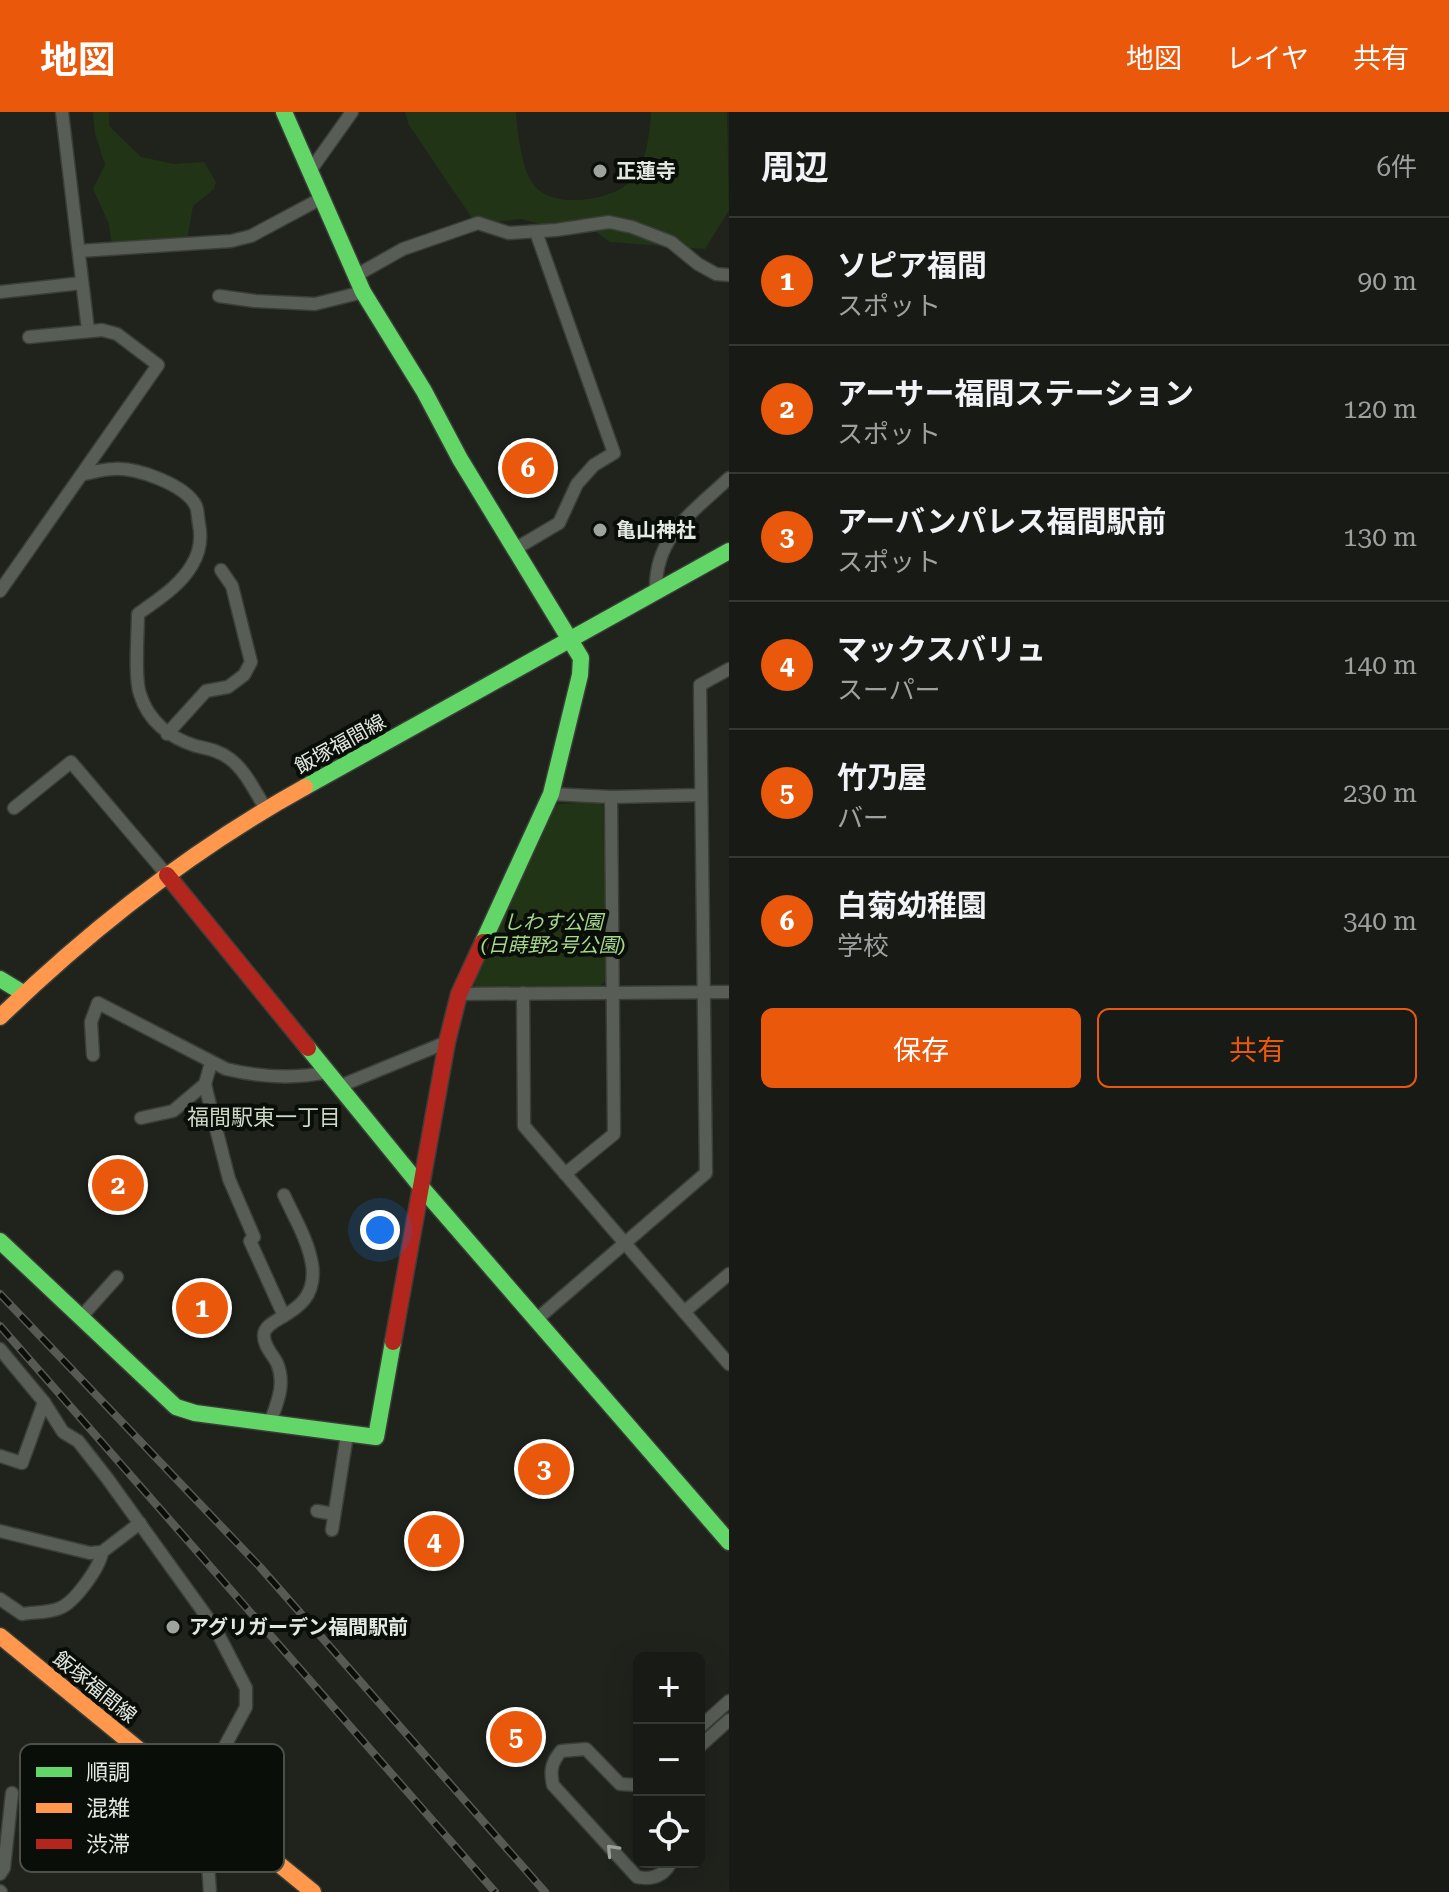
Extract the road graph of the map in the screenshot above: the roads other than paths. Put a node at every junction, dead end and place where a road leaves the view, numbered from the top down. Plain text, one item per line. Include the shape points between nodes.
1 (62, 112) edge
2 (284, 112) edge
3 (352, 112) edge
4 (310, 171) junction
5 (322, 198) junction
6 (536, 232) junction
7 (79, 251) junction
8 (729, 275) edge
9 (355, 276) junction
10 (82, 283) junction
11 (0, 292) edge
12 (363, 292) junction
13 (219, 296) dead end
14 (88, 330) junction
15 (29, 337) dead end
16 (84, 474) junction
17 (729, 478) edge
18 (515, 549) junction
19 (729, 551) edge
20 (221, 570) dead end
21 (0, 591) edge
22 (656, 591) junction
23 (569, 639) junction
24 (729, 669) edge
25 (167, 734) junction
26 (551, 794) junction
27 (701, 795) junction
28 (611, 797) junction
29 (14, 808) dead end
30 (266, 809) junction
31 (167, 875) junction
32 (0, 979) edge
33 (613, 992) junction
34 (703, 992) junction
35 (729, 992) edge
36 (23, 993) junction
37 (523, 993) junction
38 (459, 994) junction
39 (0, 1017) edge
40 (447, 1042) junction
41 (93, 1055) dead end
42 (211, 1063) junction
43 (328, 1072) junction
44 (205, 1084) junction
45 (340, 1086) junction
46 (141, 1118) dead end
47 (565, 1174) junction
48 (422, 1188) junction
49 (284, 1195) dead end
50 (0, 1241) edge
51 (625, 1243) junction
52 (729, 1274) edge
53 (117, 1277) dead end
54 (684, 1312) junction
55 (82, 1316) junction
56 (284, 1316) junction
57 (537, 1319) junction
58 (0, 1349) edge
59 (729, 1364) edge
60 (44, 1402) junction
61 (270, 1423) junction
62 (347, 1435) junction
63 (0, 1456) edge
64 (317, 1511) dead end
65 (334, 1514) junction
66 (140, 1523) junction
67 (332, 1530) dead end
68 (0, 1531) edge
69 (729, 1542) edge
70 (102, 1552) junction
71 (0, 1599) edge
72 (4, 1643) edge
73 (729, 1701) edge
74 (729, 1720) edge
75 (703, 1724) edge
76 (705, 1742) edge
77 (131, 1744) edge
78 (230, 1744) edge
79 (633, 1785) edge
80 (12, 1793) dead end
81 (284, 1868) edge
82 (668, 1868) edge
83 (209, 1872) edge
84 (0, 1874) edge
85 (210, 1892) edge
86 (313, 1892) edge

1 - 7 street
2 - 4 street
3 - 4 street
4 - 5 street
5 - 7 street via 251,236 231,241
5 - 9 street
6 - 8 street via 609,222 632,227 671,242 716,274
6 - 9 street via 509,233 478,223 403,249
6 - 18 street via 614,453 577,484 559,523
7 - 10 street
9 - 12 street
10 - 11 street
10 - 14 street
12 - 13 street via 315,304
12 - 18 street
14 - 15 street
14 - 16 street via 117,334 158,365
16 - 21 street
16 - 25 street via 116,468 137,471 164,480 196,505 200,550 191,567 174,588 138,614 139,692
17 - 22 street via 670,535 655,569
18 - 23 street
19 - 22 street, 飯塚福間線
20 - 25 street via 232,586 251,662 228,687 206,691
22 - 23 street, 飯塚福間線
23 - 26 street via 581,658 580,675
23 - 30 street, 飯塚福間線
24 - 27 street via 700,685
25 - 30 street via 232,760
26 - 28 street
26 - 38 street
27 - 28 street
27 - 34 street
28 - 33 street
29 - 31 street via 71,762
30 - 31 street, 飯塚福間線
31 - 36 street, 飯塚福間線
31 - 43 street
32 - 36 street
33 - 34 street
33 - 37 street
33 - 47 street via 614,1134
34 - 35 street
34 - 51 street via 706,1173
36 - 39 street, 飯塚福間線
37 - 38 street
37 - 47 street via 524,1126
38 - 40 street
40 - 45 street
40 - 48 street
41 - 42 street via 91,1022 98,1003
42 - 43 street via 244,1073 304,1077
42 - 44 street
43 - 45 street
44 - 46 street via 173,1111
44 - 56 street via 229,1179 254,1237 250,1241
45 - 48 street
47 - 51 street
48 - 57 street
48 - 62 street via 376,1437
49 - 56 street via 313,1268 300,1307
50 - 55 street
51 - 54 street
51 - 57 street
52 - 54 street
53 - 55 street
54 - 59 street
55 - 61 street via 176,1407
56 - 61 street via 269,1325 263,1338 279,1366 282,1387
57 - 69 street
58 - 60 street
60 - 63 street via 22,1463
60 - 66 street
61 - 62 street
62 - 65 street
64 - 65 street
65 - 67 street
66 - 70 street
66 - 78 street via 215,1628 246,1688 246,1707
68 - 70 street
70 - 71 street via 86,1583 61,1608 22,1614
72 - 77 street, 飯塚福間線
73 - 75 street
74 - 76 street
82 -> 79 street via 654,1877 637,1877 553,1785 550,1773 561,1751 586,1749 620,1784
80 - 84 street
81 - 86 street, 飯塚福間線
83 - 85 street

